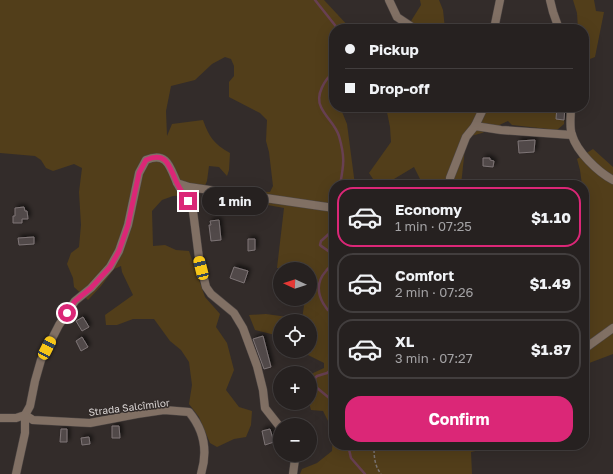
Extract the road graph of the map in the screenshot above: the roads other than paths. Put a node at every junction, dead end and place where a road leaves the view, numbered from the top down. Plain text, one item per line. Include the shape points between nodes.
1 (389, 0) edge
2 (500, 0) edge
3 (550, 0) edge
4 (408, 24) edge
5 (495, 24) edge
6 (557, 24) edge
7 (482, 112) edge
8 (571, 112) edge
9 (475, 126) junction
10 (572, 135) junction
11 (450, 180) edge
12 (613, 180) edge
13 (177, 183) junction
14 (329, 207) edge
15 (613, 328) edge
16 (589, 345) edge
17 (25, 415) junction
18 (0, 418) edge
19 (273, 418) edge
20 (295, 462) edge
21 (16, 474) edge
22 (201, 474) edge
23 (293, 474) edge

1 - 4 street via 397,17
2 - 5 street
3 - 6 street
7 - 9 street
8 - 10 street
9 - 10 street
9 - 11 street via 466,137
10 - 12 street via 583,154 597,169
13 - 14 street via 189,187
13 - 17 street via 169,163 163,158 153,156 146,160 139,173 128,225 119,251 110,267 75,301 59,326 42,360 30,406
13 - 19 street via 192,211 206,287 234,313 243,328 257,366 265,408
15 - 16 street
17 - 18 street
17 - 21 street via 25,433
17 - 22 street, Strada Salcîmilor via 33,420 90,423 164,410 189,412 201,433 205,452
20 - 23 street

